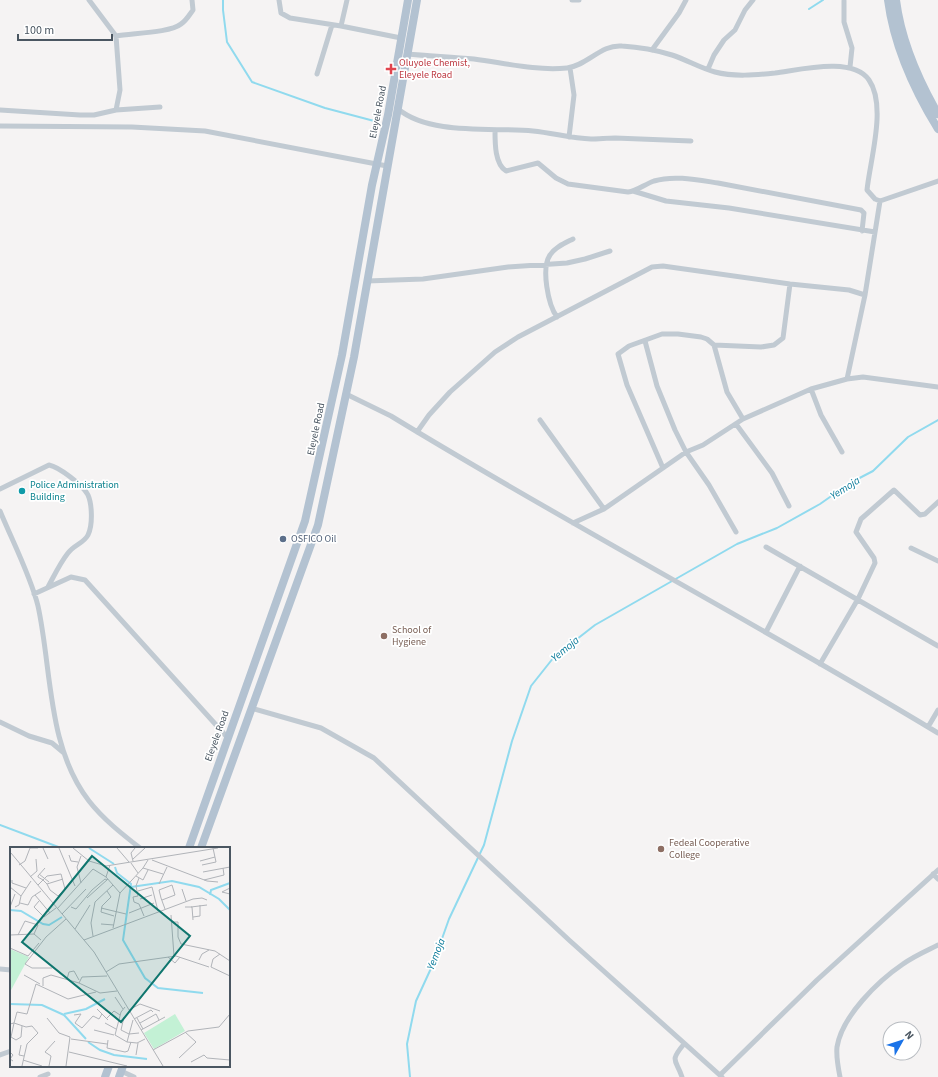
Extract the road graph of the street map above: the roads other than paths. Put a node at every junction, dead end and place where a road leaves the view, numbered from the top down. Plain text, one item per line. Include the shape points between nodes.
1 (89, 0) edge
2 (192, 0) edge
3 (280, 0) edge
4 (347, 0) edge
5 (408, 0) edge
6 (417, 0) edge
7 (572, 0) edge
8 (579, 0) edge
9 (686, 0) edge
10 (753, 0) edge
11 (888, 0) edge
12 (896, 0) edge
13 (844, 1) dead end
14 (332, 25) junction
15 (341, 26) junction
16 (116, 36) junction
17 (400, 38) junction
18 (652, 50) junction
19 (407, 54) junction
20 (850, 67) junction
21 (570, 68) junction
22 (708, 69) junction
23 (317, 74) dead end
24 (160, 108) dead end
25 (0, 110) edge
26 (116, 110) junction
27 (397, 113) junction
28 (938, 114) edge
29 (0, 126) edge
30 (938, 129) edge
31 (495, 131) junction
32 (569, 137) junction
33 (691, 141) dead end
34 (378, 163) junction
35 (388, 166) junction
36 (938, 181) edge
37 (633, 192) junction
38 (880, 201) junction
39 (862, 231) junction
40 (875, 232) junction
41 (573, 239) dead end
42 (610, 251) dead end
43 (547, 263) junction
44 (368, 281) junction
45 (790, 284) junction
46 (865, 295) junction
47 (557, 317) junction
48 (645, 341) junction
49 (714, 346) junction
50 (847, 379) junction
51 (938, 387) edge
52 (811, 390) junction
53 (346, 394) junction
54 (743, 419) junction
55 (540, 420) dead end
56 (736, 424) junction
57 (417, 432) junction
58 (686, 452) junction
59 (842, 452) dead end
60 (663, 468) junction
61 (0, 489) edge
62 (938, 502) edge
63 (789, 506) dead end
64 (604, 509) junction
65 (0, 511) edge
66 (305, 521) junction
67 (573, 522) junction
68 (318, 525) junction
69 (736, 532) dead end
70 (766, 546) dead end
71 (911, 548) dead end
72 (938, 560) edge
73 (800, 566) junction
74 (48, 588) junction
75 (34, 594) junction
76 (858, 599) junction
77 (766, 632) junction
78 (938, 646) edge
79 (820, 664) junction
80 (251, 708) junction
81 (938, 710) edge
82 (0, 722) edge
83 (928, 727) junction
84 (938, 733) edge
85 (227, 738) junction
86 (65, 754) junction
87 (139, 847) edge
88 (188, 847) edge
89 (200, 847) edge
90 (938, 870) edge
91 (933, 874) junction
92 (938, 879) edge
93 (938, 945) edge
94 (684, 1044) junction
95 (10, 1051) edge
96 (0, 1055) edge
97 (110, 1067) edge
98 (121, 1071) edge
99 (48, 1074) dead end
100 (721, 1076) edge
101 (40, 1077) edge
102 (105, 1077) edge
103 (134, 1077) edge
104 (682, 1077) edge
105 (840, 1077) edge

1 - 16 street
2 - 16 street via 193,10 179,26
3 - 14 street via 279,9 284,16
4 - 15 street
5 - 17 main road, Eleyele Road
6 - 19 main road, Eleyele Road
7 - 8 street
9 - 18 street
10 - 22 street via 735,30 721,44
11 - 30 main road via 906,67 920,99
12 - 28 main road via 907,44 925,90
13 - 20 street via 844,22 852,48
14 - 15 street
14 - 23 street
15 - 17 street
16 - 26 street via 120,90
17 - 34 main road, Eleyele Road
18 - 21 street via 614,46
18 - 22 street
19 - 21 street via 472,59 525,67
19 - 27 main road, Eleyele Road
20 - 22 street via 820,67 757,75 732,75
20 - 38 street via 862,73 874,90 876,129 867,190
21 - 32 street via 574,95
24 - 26 street
25 - 26 street via 80,115
27 - 31 street via 417,121
27 - 35 main road, Eleyele Road
29 - 34 street via 144,127 205,131
31 - 32 street via 534,132
31 - 37 street via 499,162 506,171 538,164 568,184
32 - 33 street
34 - 35 street
34 - 66 main road, Eleyele Road via 342,355
35 - 44 main road, Eleyele Road
36 - 38 street
37 - 39 street via 666,201 729,208
37 - 39 street via 644,184 667,179 718,183 861,210 864,213
38 - 40 street
39 - 40 street
40 - 46 street
41 - 43 street via 549,255
42 - 43 street via 567,263
43 - 44 street via 422,278
43 - 47 street via 547,296
44 - 53 main road, Eleyele Road
45 - 46 street via 849,290
45 - 47 street via 652,266
45 - 49 street via 783,338 780,342 761,347
46 - 50 street
47 - 57 street via 495,352 450,392
48 - 49 street via 662,334 678,334 701,336
48 - 58 street via 656,386
48 - 60 street via 629,346 618,354 627,385
49 - 54 street via 727,392
50 - 51 street via 863,377
50 - 52 street
52 - 54 street
52 - 59 street via 821,415
53 - 57 street
53 - 68 main road, Eleyele Road
54 - 56 street
55 - 64 street
56 - 58 street via 703,445
56 - 63 street via 772,473
57 - 67 street
58 - 60 street
58 - 69 street via 709,485
60 - 64 street
61 - 74 street via 49,465 56,466 88,494 91,525 89,534 67,554
62 - 76 street via 925,514 920,515 894,490 861,518 856,532 875,563
64 - 67 street
65 - 75 street
66 - 68 main road
66 - 85 main road, Eleyele Road
67 - 77 street
68 - 80 main road, Eleyele Road
70 - 73 street
71 - 72 street
73 - 76 street
73 - 77 street
74 - 75 street
74 - 85 street via 71,576 85,580
75 - 86 street via 44,636 55,717
76 - 78 street
76 - 79 street
77 - 79 street
79 - 83 street
80 - 89 main road, Eleyele Road
80 - 94 street via 321,728 362,750 384,766
81 - 83 street
82 - 86 street via 29,736 52,743
83 - 84 street
85 - 88 main road, Eleyele Road
86 - 87 street via 76,782 89,802
90 - 91 street
91 - 92 street
91 - 100 street via 817,980
93 - 105 street via 897,968 851,1014 837,1048
94 - 100 street
94 - 104 street via 676,1054 674,1063
95 - 96 street
97 - 102 main road
98 - 103 street
99 - 101 street

